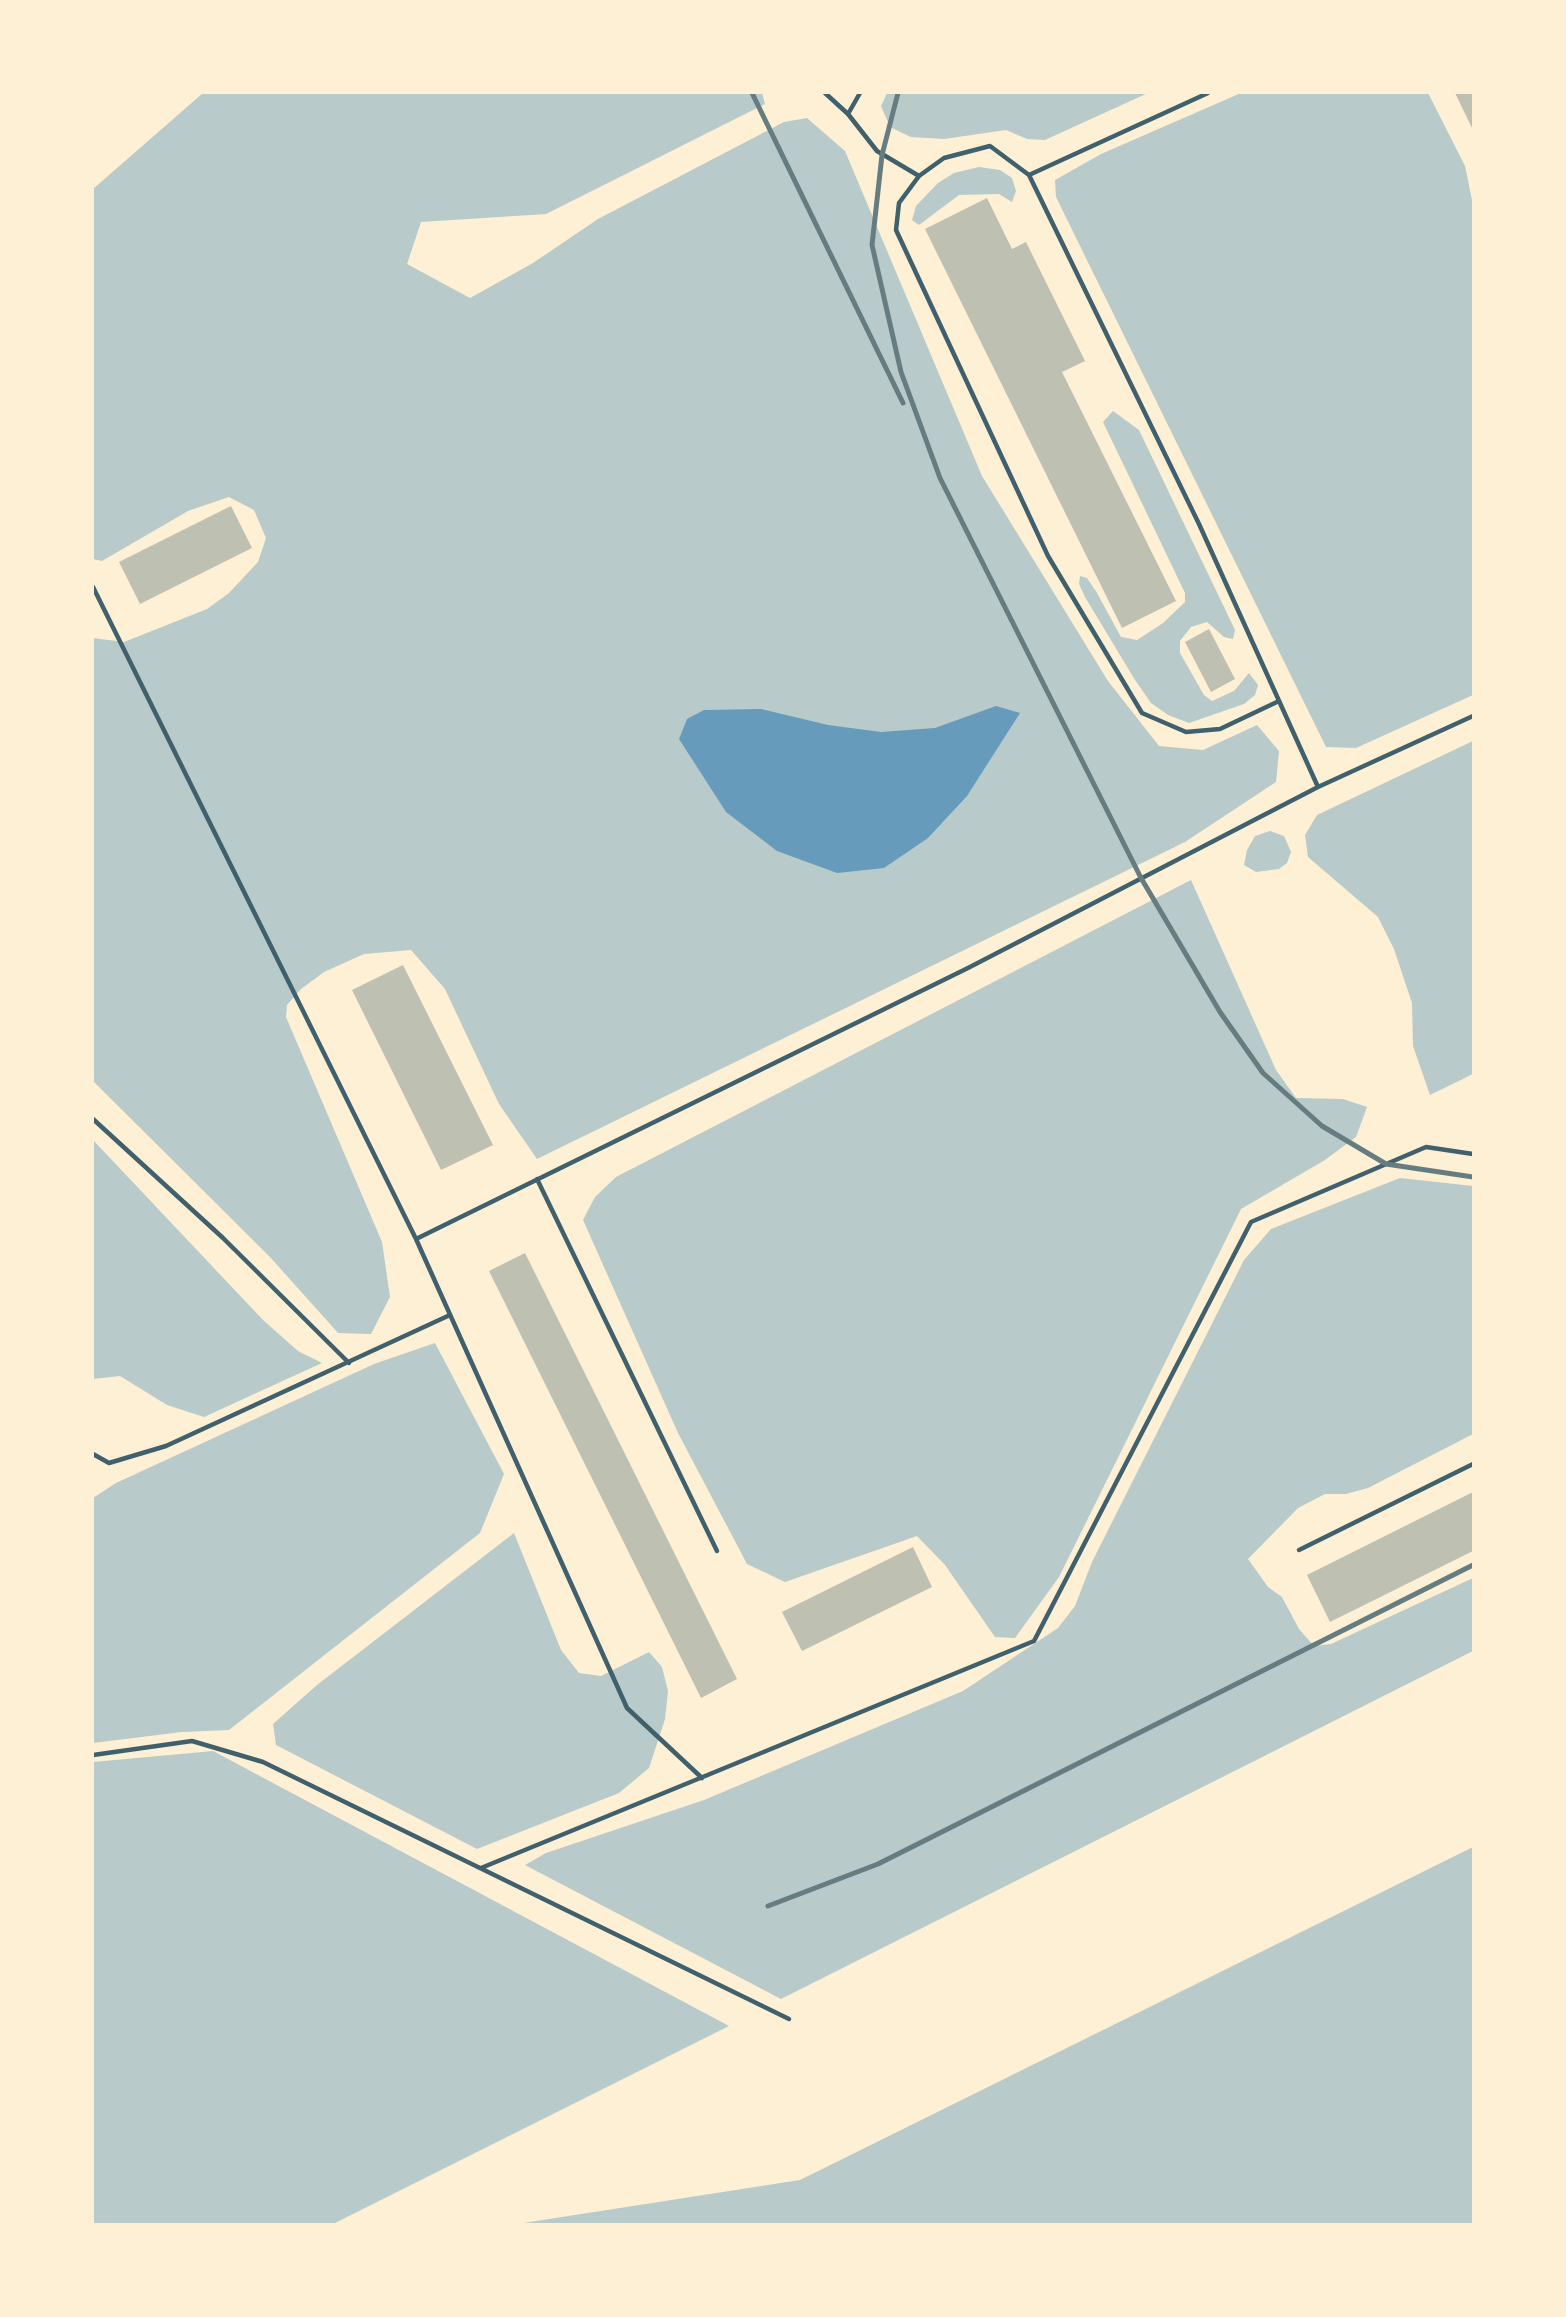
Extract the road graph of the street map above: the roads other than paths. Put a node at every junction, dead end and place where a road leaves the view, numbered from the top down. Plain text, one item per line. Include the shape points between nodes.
1 (825, 93) edge
2 (860, 93) edge
3 (1208, 93) edge
4 (848, 114) junction
5 (1029, 175) junction
6 (919, 176) junction
7 (93, 587) edge
8 (1279, 701) junction
9 (1473, 716) edge
10 (1318, 787) junction
11 (93, 1118) edge
12 (1473, 1154) edge
13 (537, 1179) junction
14 (416, 1239) junction
15 (450, 1315) junction
16 (349, 1363) junction
17 (93, 1454) edge
18 (1473, 1464) edge
19 (717, 1550) dead end
20 (1299, 1550) dead end
21 (93, 1755) edge
22 (702, 1778) junction
23 (481, 1868) junction
24 (789, 2019) dead end

1 - 4 lane
2 - 4 lane
3 - 5 lane
4 - 6 lane via 877,151
5 - 6 lane via 990,146 944,158
5 - 8 lane via 1199,524
6 - 8 lane via 899,203 896,230 1048,556 1142,713 1186,732 1220,729
7 - 14 lane
8 - 10 lane
9 - 10 lane
10 - 13 lane via 968,968
11 - 16 lane
12 - 22 lane via 1426,1147 1251,1222 1034,1641
13 - 14 lane
13 - 19 lane
14 - 15 lane
15 - 16 lane
15 - 22 lane via 627,1708
16 - 17 lane via 166,1446 109,1463
18 - 20 lane
21 - 23 lane via 192,1741 263,1762
22 - 23 lane
23 - 24 lane

